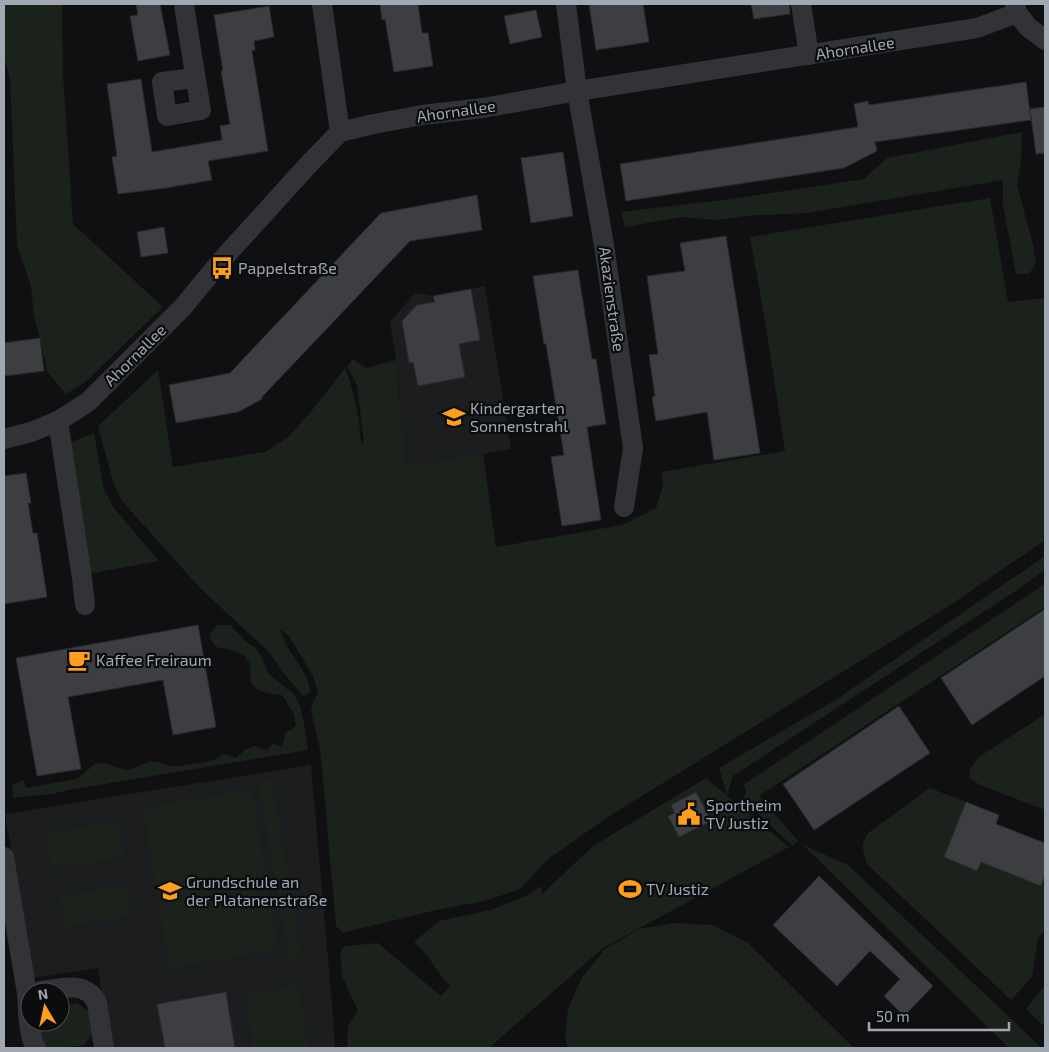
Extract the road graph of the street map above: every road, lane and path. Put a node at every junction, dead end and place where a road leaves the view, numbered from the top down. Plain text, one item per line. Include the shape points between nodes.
1 (184, 4) edge
2 (322, 4) edge
3 (566, 4) edge
4 (801, 4) edge
5 (1016, 8) edge
6 (1045, 40) edge
7 (809, 55) junction
8 (196, 78) dead end
9 (577, 91) junction
10 (340, 132) junction
11 (58, 421) junction
12 (4, 439) edge
13 (624, 507) dead end
14 (85, 605) dead end
15 (4, 857) edge
16 (29, 982) edge
17 (70, 988) edge
18 (31, 1032) edge
19 (36, 1048) edge
20 (104, 1048) edge

1 - 8 street
2 - 10 street
3 - 9 street, Akazienstraße
4 - 7 street
5 - 6 street via 1028,27
5 - 7 street, Ahornallee via 977,28
7 - 9 street, Ahornallee
9 - 10 street, Ahornallee via 422,115
9 - 13 street, Akazienstraße via 604,245 633,448
10 - 11 street, Ahornallee via 220,262 183,307 88,402
11 - 12 street, Ahornallee
11 - 14 street
15 - 16 street
17 - 20 street via 77,987 97,1003
18 - 19 street

